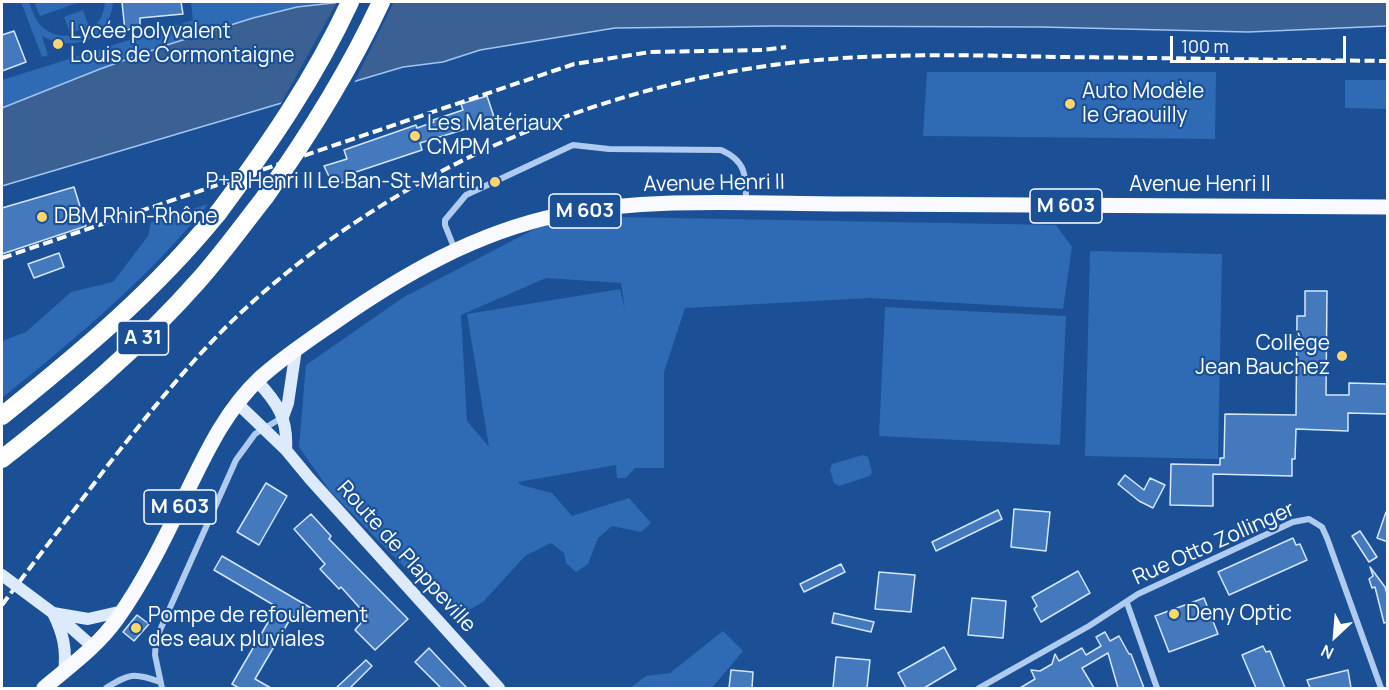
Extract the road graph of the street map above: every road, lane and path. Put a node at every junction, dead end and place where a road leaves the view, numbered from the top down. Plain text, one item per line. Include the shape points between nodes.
1 (350, 2) edge
2 (381, 2) edge
3 (746, 204) junction
4 (1388, 207) edge
5 (455, 250) junction
6 (296, 349) junction
7 (256, 381) junction
8 (237, 403) junction
9 (2, 416) edge
10 (283, 417) junction
11 (262, 428) junction
12 (286, 450) junction
13 (2, 459) edge
14 (2, 574) edge
15 (1126, 603) junction
16 (123, 611) junction
17 (53, 613) junction
18 (93, 647) junction
19 (64, 672) junction
20 (161, 685) edge
21 (44, 688) edge
22 (105, 688) edge
23 (499, 688) edge
24 (979, 688) edge
25 (1157, 688) edge
26 (1381, 688) edge

1 - 9 highway, A 31, bridge via 310,80 218,213 128,310
2 - 13 highway, A 31, bridge via 337,88 302,145 198,280 106,374
3 - 4 main road, Avenue Henri II / M 603
3 - 5 main road, Avenue Henri II / M 603 via 645,204 558,216
3 - 5 street via 742,166 734,156 721,150 573,145 466,195 445,220
5 - 6 main road, Avenue Henri II / M 603 via 382,290
6 - 7 main road, Avenue Henri II / M 603
6 - 10 street
7 - 8 main road, Avenue Henri II / M 603
7 - 10 street
8 - 11 street, Route de Plappeville
8 - 16 main road, Avenue Henri II / M 603 via 215,434
10 - 11 street
10 - 12 street
11 - 12 street, Route de Plappeville
11 - 20 street via 236,460 156,639
12 - 23 street, Route de Plappeville
14 - 17 street, bridge
15 - 24 street
15 - 25 street
15 - 26 street, Rue Otto Zollinger via 1271,532 1309,519 1322,527
16 - 17 street via 88,619
16 - 18 main road, Avenue Henri II / M 603
17 - 18 street
17 - 19 street via 66,648
18 - 19 main road, Avenue Henri II
19 - 21 main road, Avenue Henri II
20 - 22 street via 133,674

